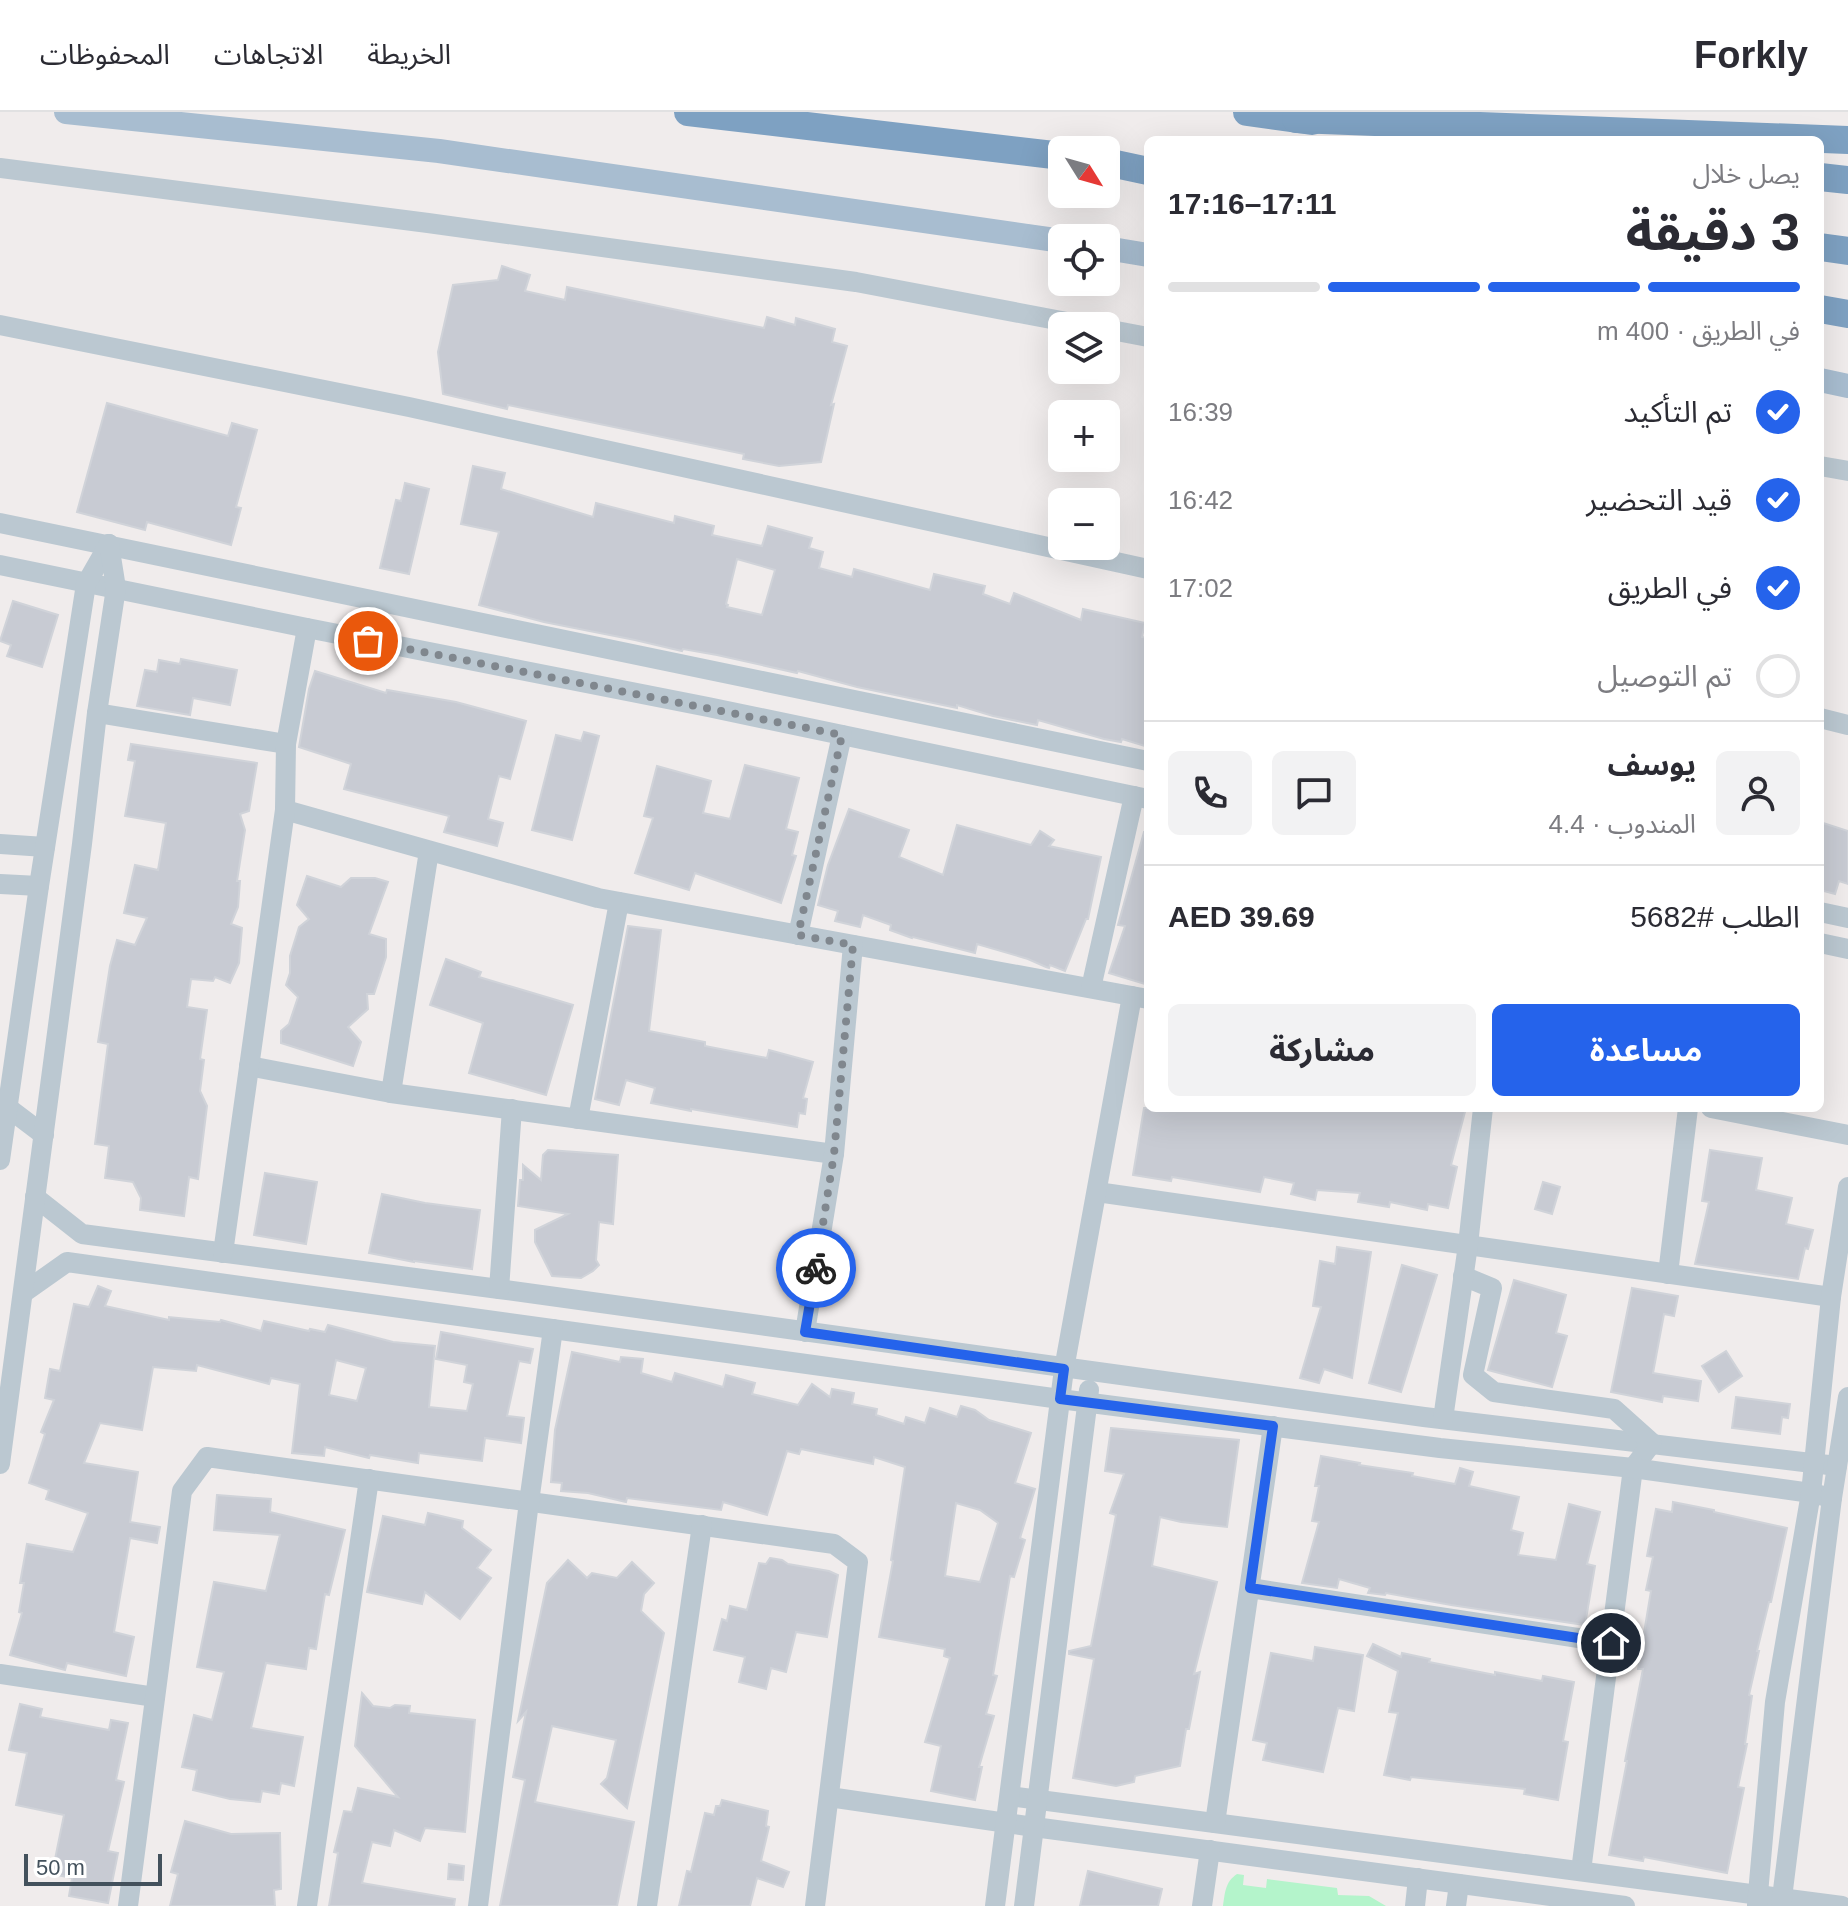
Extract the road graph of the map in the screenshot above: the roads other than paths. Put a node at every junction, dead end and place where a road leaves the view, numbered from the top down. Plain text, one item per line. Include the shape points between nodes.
1 (66, 112) edge
2 (688, 112) edge
3 (1247, 112) edge
4 (1296, 119) junction
5 (1451, 136) edge
6 (1743, 136) edge
7 (1824, 139) edge
8 (1848, 140) edge
9 (1048, 154) edge
10 (1120, 163) edge
11 (1144, 167) edge
12 (0, 168) edge
13 (1824, 177) edge
14 (1848, 180) edge
15 (1048, 239) edge
16 (1824, 248) edge
17 (1120, 250) edge
18 (1848, 251) edge
19 (1144, 254) edge
20 (1824, 310) edge
21 (1848, 314) edge
22 (1048, 318) edge
23 (0, 325) edge
24 (1120, 332) edge
25 (1144, 336) edge
26 (1824, 381) edge
27 (1848, 386) edge
28 (1824, 467) edge
29 (1848, 471) edge
30 (0, 523) edge
31 (109, 544) junction
32 (0, 565) edge
33 (1144, 568) edge
34 (86, 584) junction
35 (116, 588) junction
36 (307, 628) junction
37 (97, 713) junction
38 (1824, 719) edge
39 (1848, 725) edge
40 (842, 735) junction
41 (286, 744) junction
42 (1144, 760) edge
43 (1141, 798) edge
44 (285, 810) junction
45 (0, 844) edge
46 (45, 847) junction
47 (429, 851) junction
48 (0, 884) edge
49 (39, 886) junction
50 (619, 902) junction
51 (1824, 913) edge
52 (1848, 918) edge
53 (798, 935) junction
54 (1824, 944) edge
55 (853, 945) junction
56 (1848, 949) edge
57 (1091, 988) junction
58 (1140, 997) edge
59 (249, 1066) junction
60 (391, 1093) junction
61 (4, 1107) edge
62 (512, 1109) junction
63 (1483, 1112) edge
64 (1688, 1112) edge
65 (1731, 1112) edge
66 (578, 1119) junction
67 (44, 1135) junction
68 (1848, 1135) edge
69 (1, 1148) edge
70 (834, 1154) junction
71 (1848, 1187) edge
72 (1097, 1192) junction
73 (35, 1197) junction
74 (1468, 1245) junction
75 (223, 1253) junction
76 (1668, 1274) junction
77 (1463, 1276) junction
78 (499, 1289) junction
79 (23, 1293) junction
80 (1831, 1297) junction
81 (553, 1329) junction
82 (805, 1332) junction
83 (1064, 1369) junction
84 (1092, 1372) junction
85 (1848, 1397) edge
86 (1060, 1399) junction
87 (1088, 1402) junction
88 (1443, 1419) junction
89 (1273, 1426) junction
90 (1652, 1443) junction
91 (1815, 1462) junction
92 (0, 1464) edge
93 (1837, 1466) junction
94 (1633, 1468) junction
95 (369, 1479) junction
96 (1811, 1493) junction
97 (1832, 1498) junction
98 (529, 1502) junction
99 (702, 1525) junction
100 (1250, 1588) junction
101 (1611, 1643) junction
102 (0, 1674) edge
103 (155, 1697) junction
104 (1010, 1796) junction
105 (829, 1797) junction
106 (1038, 1801) junction
107 (1006, 1823) junction
108 (1215, 1823) junction
109 (1034, 1827) junction
110 (1210, 1850) junction
111 (1581, 1871) junction
112 (1418, 1878) junction
113 (1459, 1884) junction
114 (1521, 1899) edge
115 (1757, 1900) edge
116 (1572, 1902) edge
117 (1781, 1902) edge
118 (128, 1906) edge
119 (307, 1906) edge
120 (478, 1906) edge
121 (647, 1906) edge
122 (815, 1906) edge
123 (995, 1906) edge
124 (1024, 1906) edge
125 (1202, 1906) edge
126 (1415, 1906) edge
127 (1456, 1906) edge
128 (1625, 1906) edge
129 (1842, 1906) edge

1 - 15 main road via 439,151
2 - 9 highway
3 - 4 highway
4 - 5 highway
4 - 6 highway
7 - 8 highway
10 - 11 highway
12 - 22 street via 856,282
13 - 14 highway
16 - 18 highway
17 - 19 main road
20 - 21 highway
23 - 33 street via 409,407
24 - 25 street
26 - 27 main road
28 - 29 street
30 - 31 street
31 - 34 street
31 - 35 street
31 - 42 street
32 - 34 street
34 - 35 street
34 - 46 street
35 - 36 street
35 - 37 street
36 - 40 street
36 - 41 street
37 - 41 street
37 - 67 street
38 - 39 street
40 - 43 street
40 - 53 street
41 - 44 street
43 - 57 street
44 - 47 street
44 - 59 street
45 - 46 street
46 - 49 street
47 - 50 street
47 - 60 street
48 - 49 street
49 - 61 street
50 - 53 street
50 - 66 street
51 - 52 street
53 - 55 street
54 - 56 street
55 - 57 street
55 - 70 street
57 - 58 street
58 - 72 street
59 - 60 street
59 - 75 street
60 - 62 street
61 - 67 street
61 - 69 street
62 - 66 street
62 - 78 street
63 - 74 street
64 - 76 street
65 - 68 street
66 - 70 street
67 - 73 street
70 - 82 street
71 - 80 street
72 - 74 street
72 - 83 street
73 - 75 street via 82,1234
73 - 79 street
74 - 76 street
74 - 77 street
75 - 78 street
76 - 80 street
77 - 88 street
77 - 90 street via 1492,1288 1473,1375 1494,1392 1614,1409
78 - 82 street
79 - 81 street via 67,1262
79 - 92 street
80 - 91 street
81 - 86 street
81 - 98 street
82 - 83 street
83 - 84 street
83 - 86 street
84 - 87 street
84 - 88 street
85 - 93 street
86 - 87 street
86 - 104 street
87 - 89 street
87 - 106 street
88 - 90 street
89 - 94 street
89 - 100 street
90 - 91 street
90 - 94 street
91 - 93 street
91 - 96 street
93 - 97 street
94 - 96 street
94 - 101 street
95 - 98 street
95 - 103 street via 207,1457 182,1491
95 - 119 street
96 - 97 street
96 - 115 street via 1775,1702
97 - 117 street
98 - 99 street
98 - 120 street
99 - 105 street via 834,1544 858,1562
99 - 121 street
100 - 101 street
100 - 108 street
101 - 111 street
102 - 103 street
103 - 118 street
104 - 106 street
104 - 107 street
105 - 107 street
105 - 122 street
106 - 108 street
106 - 109 street
107 - 109 street
107 - 123 street
108 - 111 street
109 - 110 street
109 - 124 street
110 - 112 street
110 - 125 street
111 - 115 street
112 - 113 street
112 - 126 street
113 - 114 street
113 - 127 street
114 - 116 street
115 - 117 street
116 - 128 street
117 - 129 street

